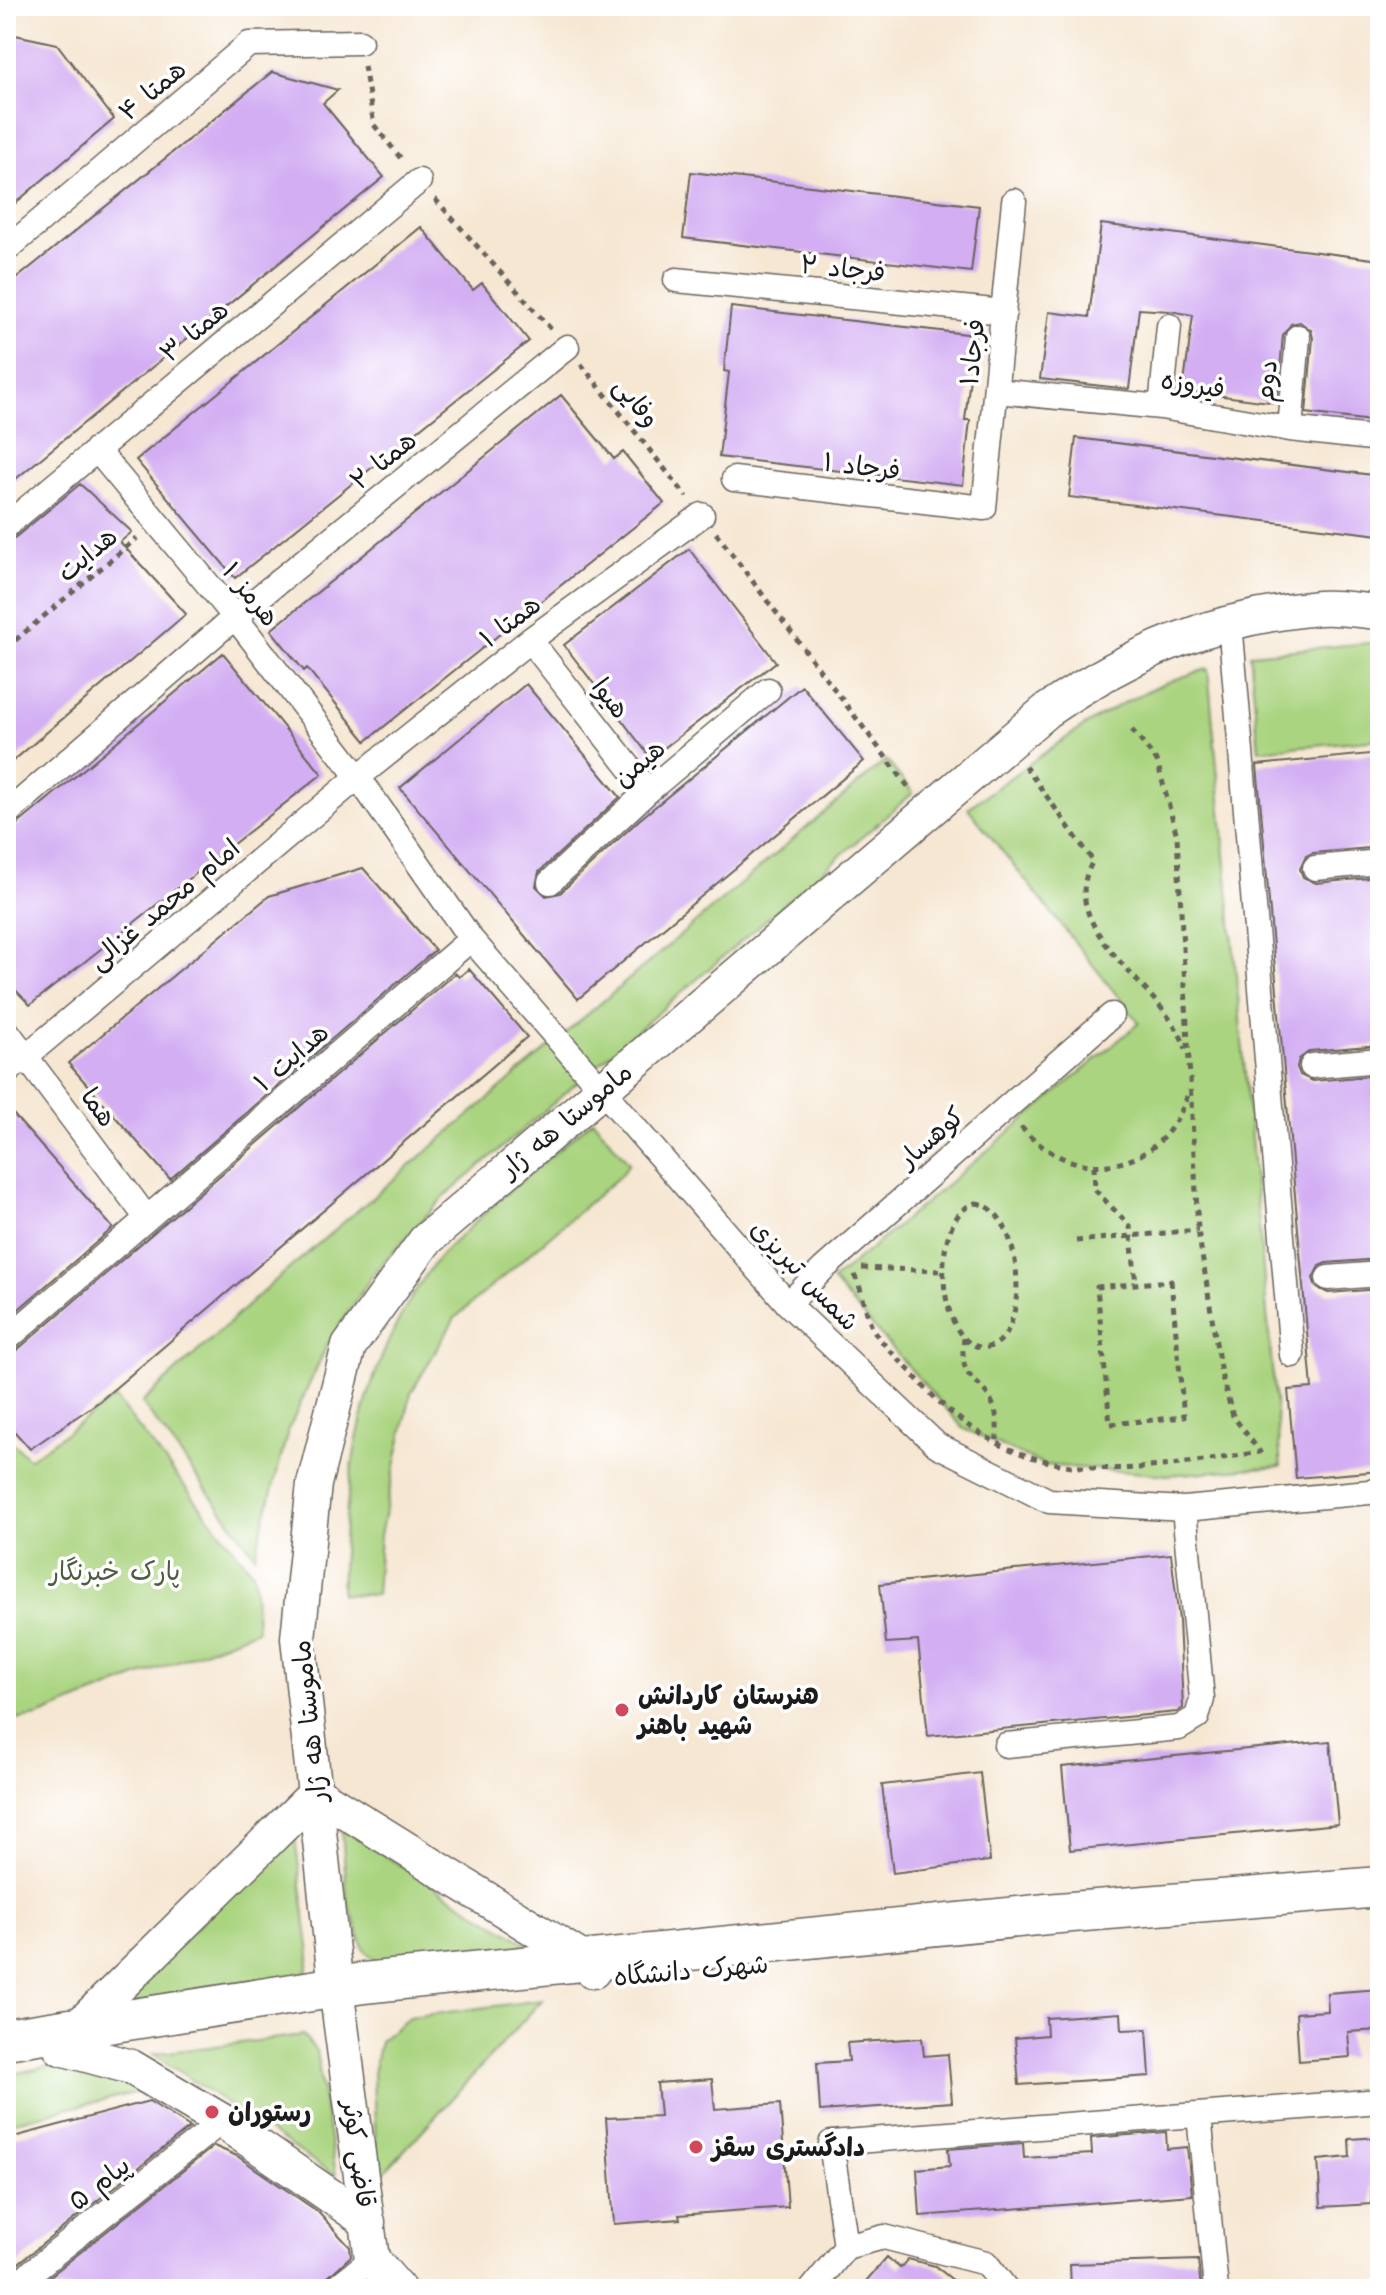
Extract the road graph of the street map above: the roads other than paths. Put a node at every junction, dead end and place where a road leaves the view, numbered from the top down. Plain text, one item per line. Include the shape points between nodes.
1 (360, 42) road end
2 (419, 181) road end
3 (1014, 201) dead end
4 (6, 250) edge
5 (676, 280) dead end
6 (1004, 312) junction
7 (1169, 326) dead end
8 (1298, 337) dead end
9 (567, 347) road end
10 (996, 391) junction
11 (1161, 407) junction
12 (1290, 429) junction
13 (1380, 439) edge
14 (96, 449) junction
15 (734, 479) dead end
16 (984, 508) joint
17 (702, 515) road end
18 (6, 526) edge
19 (1380, 612) edge
20 (235, 617) junction
21 (1230, 622) junction
22 (530, 640) junction
23 (768, 690) dead end
24 (358, 777) junction
25 (648, 791) junction
26 (6, 814) edge
27 (1380, 862) edge
28 (1315, 868) dead end
29 (550, 882) dead end
30 (471, 939) junction
31 (1112, 1015) dead end
32 (6, 1030) edge
33 (27, 1056) junction
34 (1380, 1060) edge
35 (1312, 1066) dead end
36 (6, 1073) edge
37 (601, 1091) junction
38 (146, 1217) junction
39 (1380, 1274) edge
40 (1328, 1278) dead end
41 (788, 1304) junction
42 (6, 1340) edge
43 (1292, 1355) dead end
44 (1380, 1491) edge
45 (1184, 1509) junction
46 (1006, 1745) dead end
47 (316, 1793) junction
48 (1380, 1887) edge
49 (1380, 1911) edge
50 (592, 1970) junction
51 (337, 1999) junction
52 (69, 2038) junction
53 (6, 2039) edge
54 (6, 2059) edge
55 (1380, 2101) edge
56 (1199, 2115) junction
57 (222, 2121) junction
58 (368, 2222) junction
59 (846, 2247) junction
60 (372, 2259) junction
61 (10, 2289) edge
62 (334, 2289) edge
63 (398, 2289) edge
64 (812, 2289) edge
65 (1006, 2289) edge
66 (1216, 2289) edge

1 - 4 street, همتا ۴ via 249,44
2 - 14 street, همتا ۳
3 - 6 street, فرجاد۱
5 - 6 street, فرجاد ۲
6 - 10 street, فرجاد۱
7 - 11 street
8 - 12 street, دوم
9 - 20 street, همتا ۲
10 - 11 street, فیروزه
10 - 16 street, فرجاد۱
11 - 12 street, فیروزه
12 - 13 street, فیروزه
14 - 18 street, همتا ۳
14 - 20 street, هرمز ۱
15 - 16 street, فرجاد ۱
17 - 22 street, همتا ۱
19 - 21 main road, ماموستا هه ژار via 1321,607
20 - 24 street, هرمز ۱
20 - 26 street, همتا ۲
21 - 37 main road, ماموستا هه ژار via 1154,647 1046,711
21 - 43 street
22 - 24 street, همتا ۱
22 - 25 street, هیوا
23 - 25 street, هیمن
24 - 30 street, شمس تبریزی
24 - 33 street, امام محمد غزالی
25 - 29 street, هیمن
27 - 28 street
30 - 37 street, شمس تبریزی
30 - 38 street, هدایت ۱
31 - 41 street, کوهسار
32 - 33 street, هما
33 - 36 street, امام محمد غزالی
33 - 38 street, هما
34 - 35 street
37 - 41 street, شمس تبریزی
37 - 47 main road, ماموستا هه ژار via 425,1241 349,1346 314,1484 298,1638
38 - 42 street, هدایت ۱
39 - 40 street
41 - 45 street, شمس تبریزی via 937,1445 1049,1501
44 - 45 street, شمس تبریزی
45 - 46 street via 1202,1699 1197,1717 1179,1728
47 - 50 main road
47 - 51 main road, ماموستا هه ژار
47 - 52 main road
48 - 50 main road via 1047,1914
49 - 50 main road, شهرک دانشگاه
50 - 51 main road, شهرک دانشگاه
51 - 52 main road, شهرک دانشگاه
51 - 58 main road, قاضی کوثر
52 - 53 main road
52 - 54 main road, شهرک دانشگاه
52 - 57 main road via 131,2067
55 - 56 street
56 - 59 street via 831,2143
56 - 66 street
57 - 58 main road
57 - 61 street, پیام ۵
58 - 60 main road, قاضی کوثر
59 - 64 street
59 - 65 street via 884,2237 986,2263
60 - 62 street
60 - 63 main road

